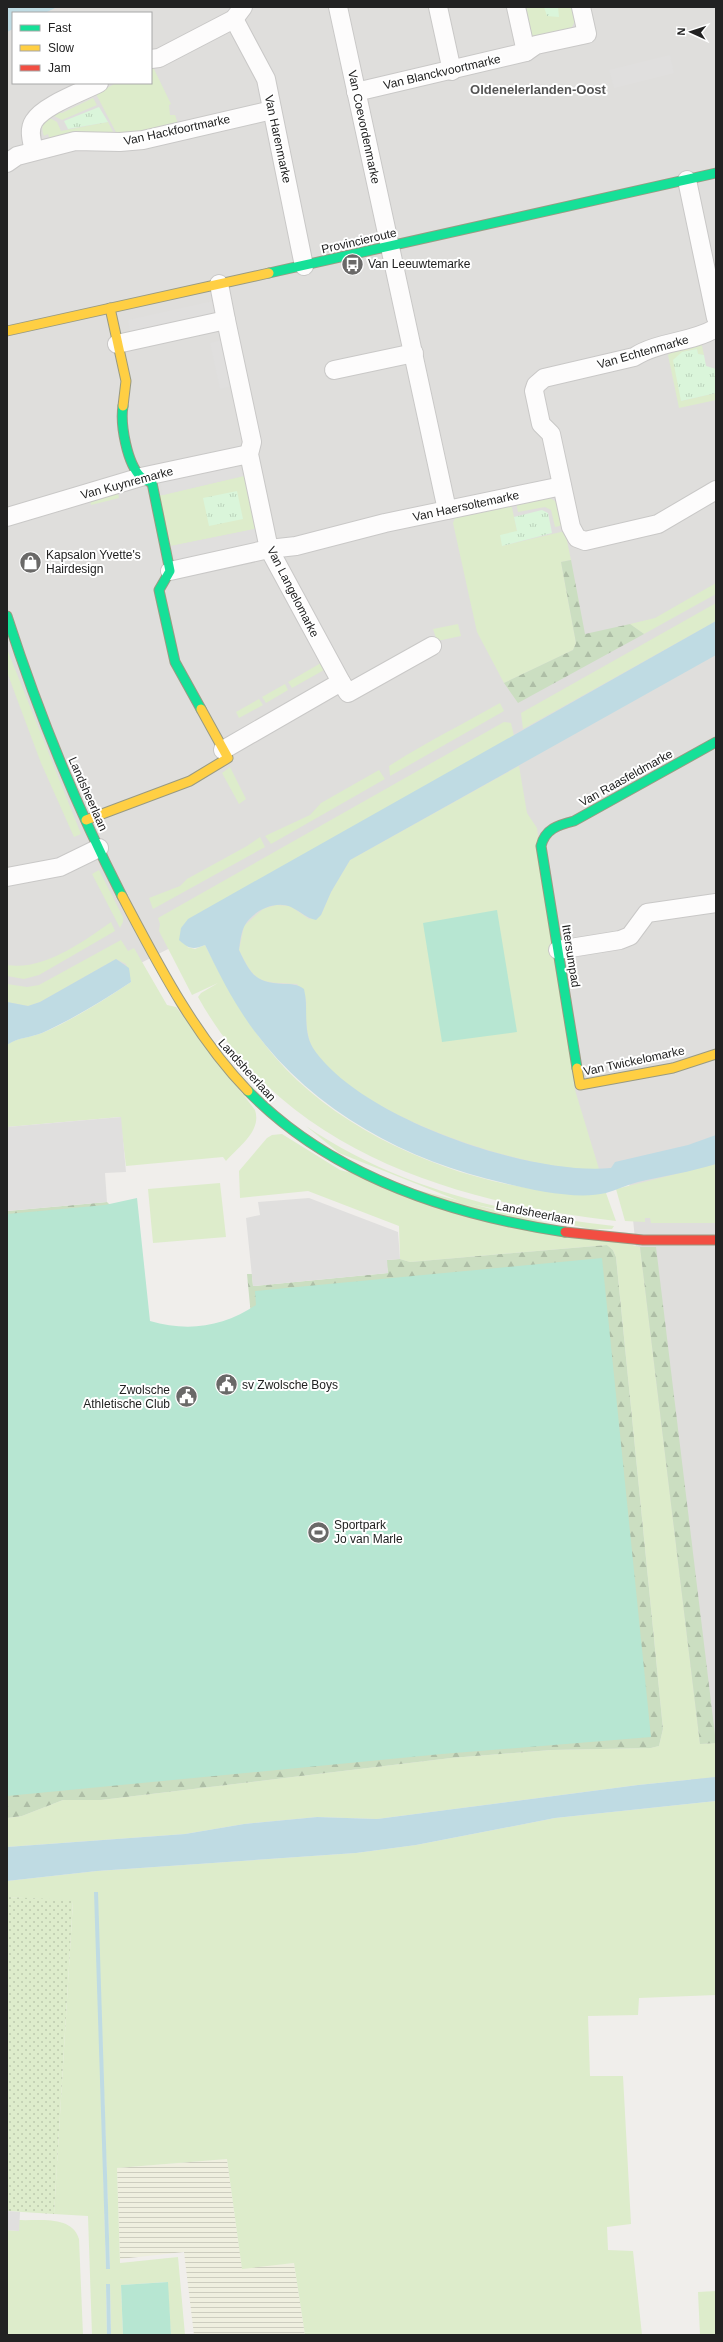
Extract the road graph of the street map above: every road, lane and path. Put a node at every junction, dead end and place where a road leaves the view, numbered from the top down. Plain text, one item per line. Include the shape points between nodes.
1 (338, 7) edge
2 (438, 7) edge
3 (516, 7) edge
4 (581, 7) edge
5 (238, 13) edge
6 (526, 52) junction
7 (152, 59) edge
8 (452, 71) junction
9 (97, 84) edge
10 (356, 92) junction
11 (272, 110) junction
12 (34, 151) junction
13 (7, 163) edge
14 (716, 174) edge
15 (687, 180) junction
16 (390, 246) junction
17 (304, 266) junction
18 (219, 284) junction
19 (110, 308) junction
20 (716, 318) edge
21 (226, 320) junction
22 (716, 328) edge
23 (7, 331) edge
24 (117, 344) junction
25 (414, 353) junction
26 (334, 370) dead end
27 (249, 454) junction
28 (141, 477) junction
29 (562, 486) junction
30 (716, 490) edge
31 (448, 510) junction
32 (7, 517) edge
33 (270, 549) junction
34 (170, 571) junction
35 (7, 616) edge
36 (432, 646) dead end
37 (341, 682) junction
38 (716, 742) edge
39 (223, 750) junction
40 (86, 820) junction
41 (546, 832) joint
42 (99, 848) junction
43 (7, 877) edge
44 (716, 902) edge
45 (558, 950) junction
46 (716, 1054) edge
47 (580, 1085) joint
48 (716, 1240) edge

1 - 10 street, Van Coevordenmarke
2 - 8 street
3 - 6 street
4 - 6 street, Van Blanckvoortmarke via 587,34 536,45
5 - 7 street via 159,58
5 - 11 street, Van Harenmarke via 266,79
6 - 8 street, Van Blanckvoortmarke
8 - 10 street, Van Blanckvoortmarke
9 - 12 street via 42,112 33,121 31,134
10 - 16 street, Van Coevordenmarke
11 - 12 street, Van Hackfoortmarke via 143,140 75,141
11 - 17 street, Van Harenmarke
12 - 13 street, Van Hackfoortmarke via 17,156
14 - 15 street, Provincieroute
15 - 16 street, Provincieroute
15 - 20 street
16 - 17 street, Provincieroute
16 - 25 street
17 - 18 street, Provincieroute
18 - 19 street, Provincieroute
18 - 21 street, Van Langelomarke
19 - 23 street, Provincieroute
19 - 24 street
21 - 24 street
21 - 27 street, Van Langelomarke via 252,442
22 - 29 street, Van Echtenmarke via 707,333 646,349 634,357 544,378 536,385 534,391 541,424 551,434
24 - 28 street via 126,381 121,417 130,461
25 - 26 street
25 - 31 street
27 - 28 street, Van Kuynremarke
27 - 33 street, Van Langelomarke
28 - 32 street, Van Kuynremarke
28 - 34 street via 152,483
29 - 30 street via 571,527 577,538 585,541 658,524
29 - 31 street, Van Haersoltemarke
31 - 33 street, Van Haersoltemarke via 296,546
33 - 34 street, Van Haersoltemarke
33 - 37 street, Van Langelomarke
34 - 39 street via 159,590 175,662
35 - 40 street, Landsheerlaan via 49,735
36 - 37 street via 348,693
37 - 39 street
38 - 41 street, Van Raasfeldmarke via 574,822 556,825
39 - 40 street via 228,758 190,781
40 - 42 street, Landsheerlaan
41 - 45 street, Ittersumpad via 541,846
42 - 43 street via 60,866
42 - 48 street, Landsheerlaan via 136,924 209,1046 225,1067 274,1117 302,1137 362,1172 385,1182 440,1203 514,1223 641,1240
44 - 45 street via 646,913 630,936 620,940
45 - 47 street, Ittersumpad
46 - 47 street, Van Twickelomarke via 673,1068

